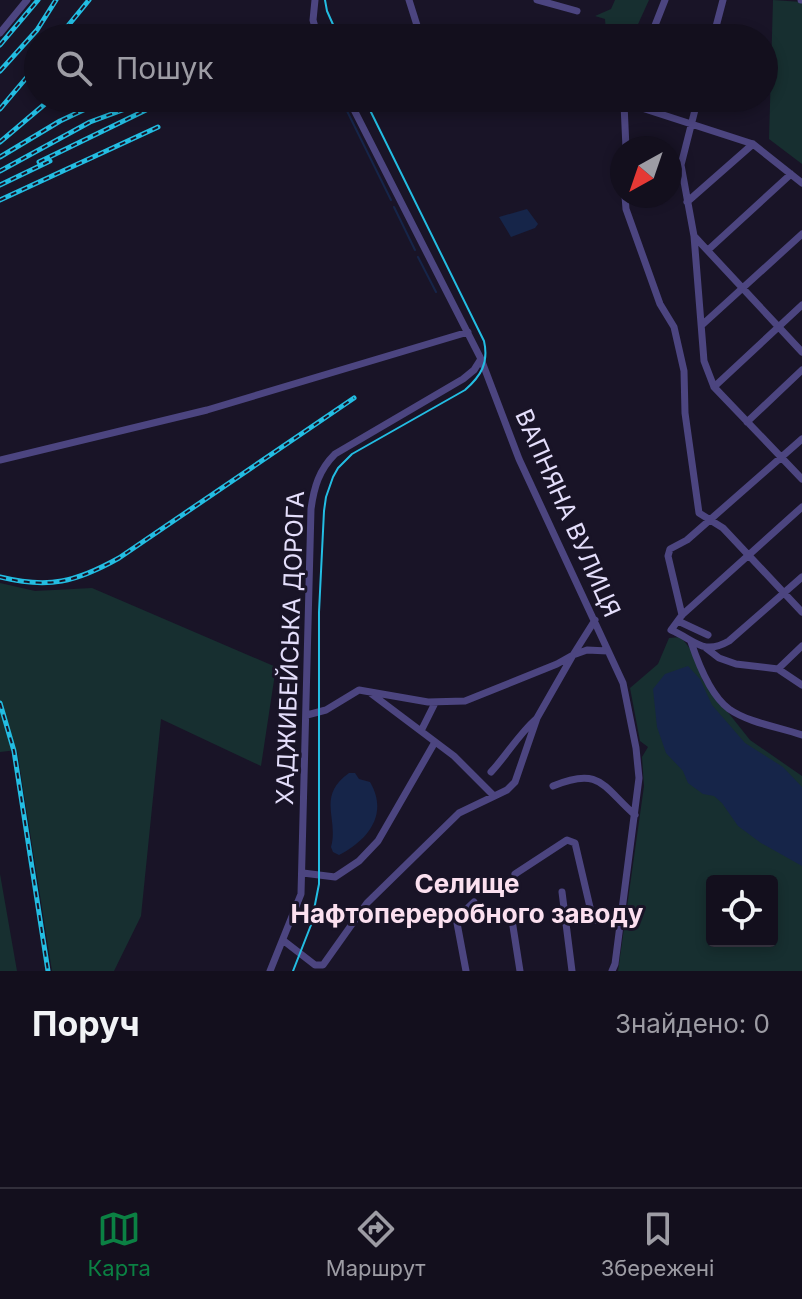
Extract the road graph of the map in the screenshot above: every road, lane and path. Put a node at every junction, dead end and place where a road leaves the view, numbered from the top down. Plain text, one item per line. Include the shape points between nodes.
1 (27, 0) edge
2 (315, 0) edge
3 (409, 0) edge
4 (537, 0) edge
5 (665, 0) edge
6 (723, 0) edge
7 (577, 11) dead end
8 (314, 24) edge
9 (417, 24) edge
10 (656, 24) edge
11 (717, 24) edge
12 (0, 33) edge
13 (355, 112) edge
14 (624, 112) edge
15 (650, 112) edge
16 (694, 112) edge
17 (691, 125) junction
18 (625, 136) edge
19 (753, 144) junction
20 (791, 174) junction
21 (802, 183) edge
22 (687, 202) junction
23 (626, 208) edge
24 (802, 234) edge
25 (694, 236) junction
26 (708, 250) junction
27 (744, 290) junction
28 (802, 305) edge
29 (702, 325) junction
30 (778, 327) junction
31 (468, 332) junction
32 (802, 352) edge
33 (481, 359) junction
34 (802, 370) edge
35 (714, 387) junction
36 (747, 422) junction
37 (802, 439) edge
38 (782, 457) junction
39 (0, 460) edge
40 (802, 479) edge
41 (802, 507) edge
42 (709, 519) junction
43 (749, 555) junction
44 (802, 577) edge
45 (784, 593) junction
46 (802, 612) edge
47 (680, 618) junction
48 (595, 620) junction
49 (708, 635) dead end
50 (691, 642) junction
51 (802, 646) edge
52 (705, 647) junction
53 (608, 651) junction
54 (573, 655) junction
55 (778, 669) junction
56 (802, 685) edge
57 (367, 691) junction
58 (435, 703) junction
59 (307, 715) junction
60 (537, 718) junction
61 (421, 731) junction
62 (802, 735) edge
63 (435, 742) junction
64 (491, 772) dead end
65 (553, 786) dead end
66 (493, 795) junction
67 (635, 815) junction
68 (303, 873) junction
69 (515, 874) dead end
70 (562, 892) dead end
71 (474, 902) dead end
72 (512, 920) dead end
73 (620, 921) junction
74 (284, 941) junction
75 (270, 971) edge
76 (466, 971) edge
77 (520, 971) edge
78 (572, 971) edge
79 (612, 971) edge

1 - 12 street
2 - 8 street
3 - 9 street
4 - 7 street
5 - 10 street
6 - 11 street
13 - 31 street, ВАПНЯНА ВУЛИЦЯ
14 - 18 street
15 - 17 street
16 - 17 street
17 - 19 street
17 - 22 street via 681,165
19 - 20 street
19 - 22 street
20 - 21 street
20 - 26 street
22 - 25 street
23 - 42 street via 660,304 674,327 684,371 698,510
24 - 27 street
25 - 26 street
25 - 29 street
26 - 27 street
27 - 29 street
27 - 30 street
28 - 30 street
29 - 35 street via 706,368
30 - 32 street
30 - 35 street
31 - 33 street, ВАПНЯНА ВУЛИЦЯ
31 - 39 street via 207,410
33 - 48 street, ВАПНЯНА ВУЛИЦЯ via 519,459
33 - 59 street, ХАДЖИБЕЙСЬКА ДОРОГА via 463,379 323,466 311,509
34 - 36 street
35 - 36 street
36 - 38 street
37 - 38 street
38 - 40 street
38 - 42 street
41 - 43 street
42 - 43 street
42 - 47 street via 669,552
43 - 45 street
43 - 47 street
44 - 45 street
45 - 46 street
45 - 52 street via 729,641
47 - 49 street
47 - 50 street via 671,630
48 - 53 street, ВАПНЯНА ВУЛИЦЯ
48 - 54 street
50 - 52 street
50 - 62 street via 726,707
51 - 55 street
52 - 55 street via 736,664
53 - 54 street
53 - 67 street, ВАПНЯНА ВУЛИЦЯ via 623,683 636,748
54 - 58 street via 465,701
54 - 60 street
55 - 56 street
57 - 58 street
57 - 59 street
57 - 61 street
58 - 61 street
59 - 68 street, ХАДЖИБЕЙСЬКА ДОРОГА
60 - 64 street
60 - 66 street via 515,782
61 - 63 street
63 - 66 street
63 - 68 street via 378,841 359,861 335,877
65 - 67 street via 589,778 605,783
66 - 74 street via 459,813 367,903 323,965 315,965
67 - 73 street, ВАПНЯНА ВУЛИЦЯ
68 - 74 street, ХАДЖИБЕЙСЬКА ДОРОГА via 299,903
69 - 73 street via 567,840 575,843 593,920
70 - 78 street
71 - 76 street via 457,923
72 - 77 street
73 - 79 street, ВАПНЯНА ВУЛИЦЯ
74 - 75 street, ХАДЖИБЕЙСЬКА ДОРОГА

